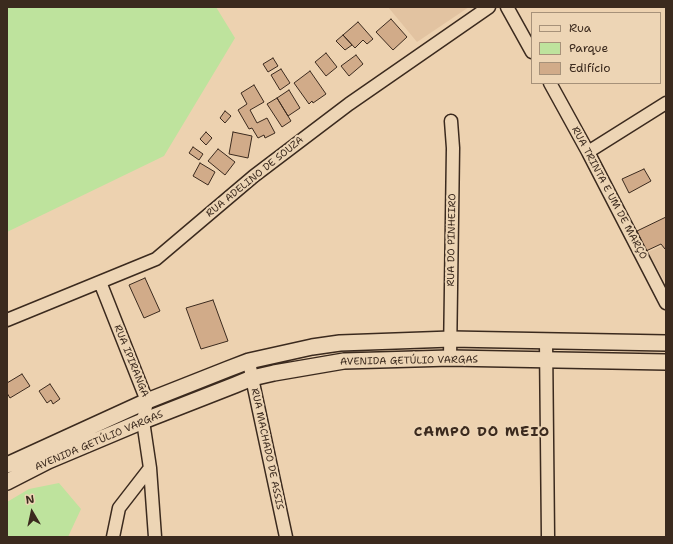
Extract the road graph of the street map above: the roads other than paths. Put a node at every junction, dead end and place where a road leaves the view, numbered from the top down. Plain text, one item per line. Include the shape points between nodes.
1 (489, 7) edge
2 (507, 7) edge
3 (531, 50) edge
4 (551, 84) edge
5 (666, 103) edge
6 (451, 121) dead end
7 (588, 152) junction
8 (100, 282) junction
9 (666, 303) edge
10 (7, 320) edge
11 (451, 339) junction
12 (546, 341) junction
13 (666, 343) edge
14 (450, 358) junction
15 (547, 360) junction
16 (249, 361) junction
17 (666, 362) edge
18 (252, 378) junction
19 (147, 401) junction
20 (143, 421) junction
21 (7, 465) edge
22 (150, 468) junction
23 (7, 482) edge
24 (113, 537) edge
25 (155, 537) edge
26 (286, 537) edge
27 (548, 537) edge

1 - 8 street, RUA ADELINO DE SOUZA via 349,104 254,176 156,259
2 - 3 street
4 - 7 street, RUA TRINTA E UM DE MARÇO
5 - 7 street
6 - 11 street, RUA DO PINHEIRO
7 - 9 street, RUA TRINTA E UM DE MARÇO
8 - 10 street, RUA ADELINO DE SOUZA
8 - 19 street, RUA IPIRANGA
11 - 12 main road, AVENIDA GETÚLIO VARGAS
11 - 14 street, RUA DO PINHEIRO
11 - 16 main road, AVENIDA GETÚLIO VARGAS via 340,343
12 - 13 main road, AVENIDA GETÚLIO VARGAS
12 - 15 street
14 - 15 main road, AVENIDA GETÚLIO VARGAS
14 - 18 main road, AVENIDA GETÚLIO VARGAS via 344,361
15 - 17 main road, AVENIDA GETÚLIO VARGAS
15 - 27 street
16 - 18 street, RUA MACHADO DE ASSIS
16 - 19 main road, AVENIDA GETÚLIO VARGAS
18 - 20 main road, AVENIDA GETÚLIO VARGAS
18 - 26 street, RUA MACHADO DE ASSIS
19 - 20 street, RUA IPIRANGA
19 - 21 main road, AVENIDA GETÚLIO VARGAS
20 - 22 street, RUA IPIRANGA
20 - 23 main road, AVENIDA GETÚLIO VARGAS via 48,461
22 - 24 street via 119,508
22 - 25 street, RUA IPIRANGA

